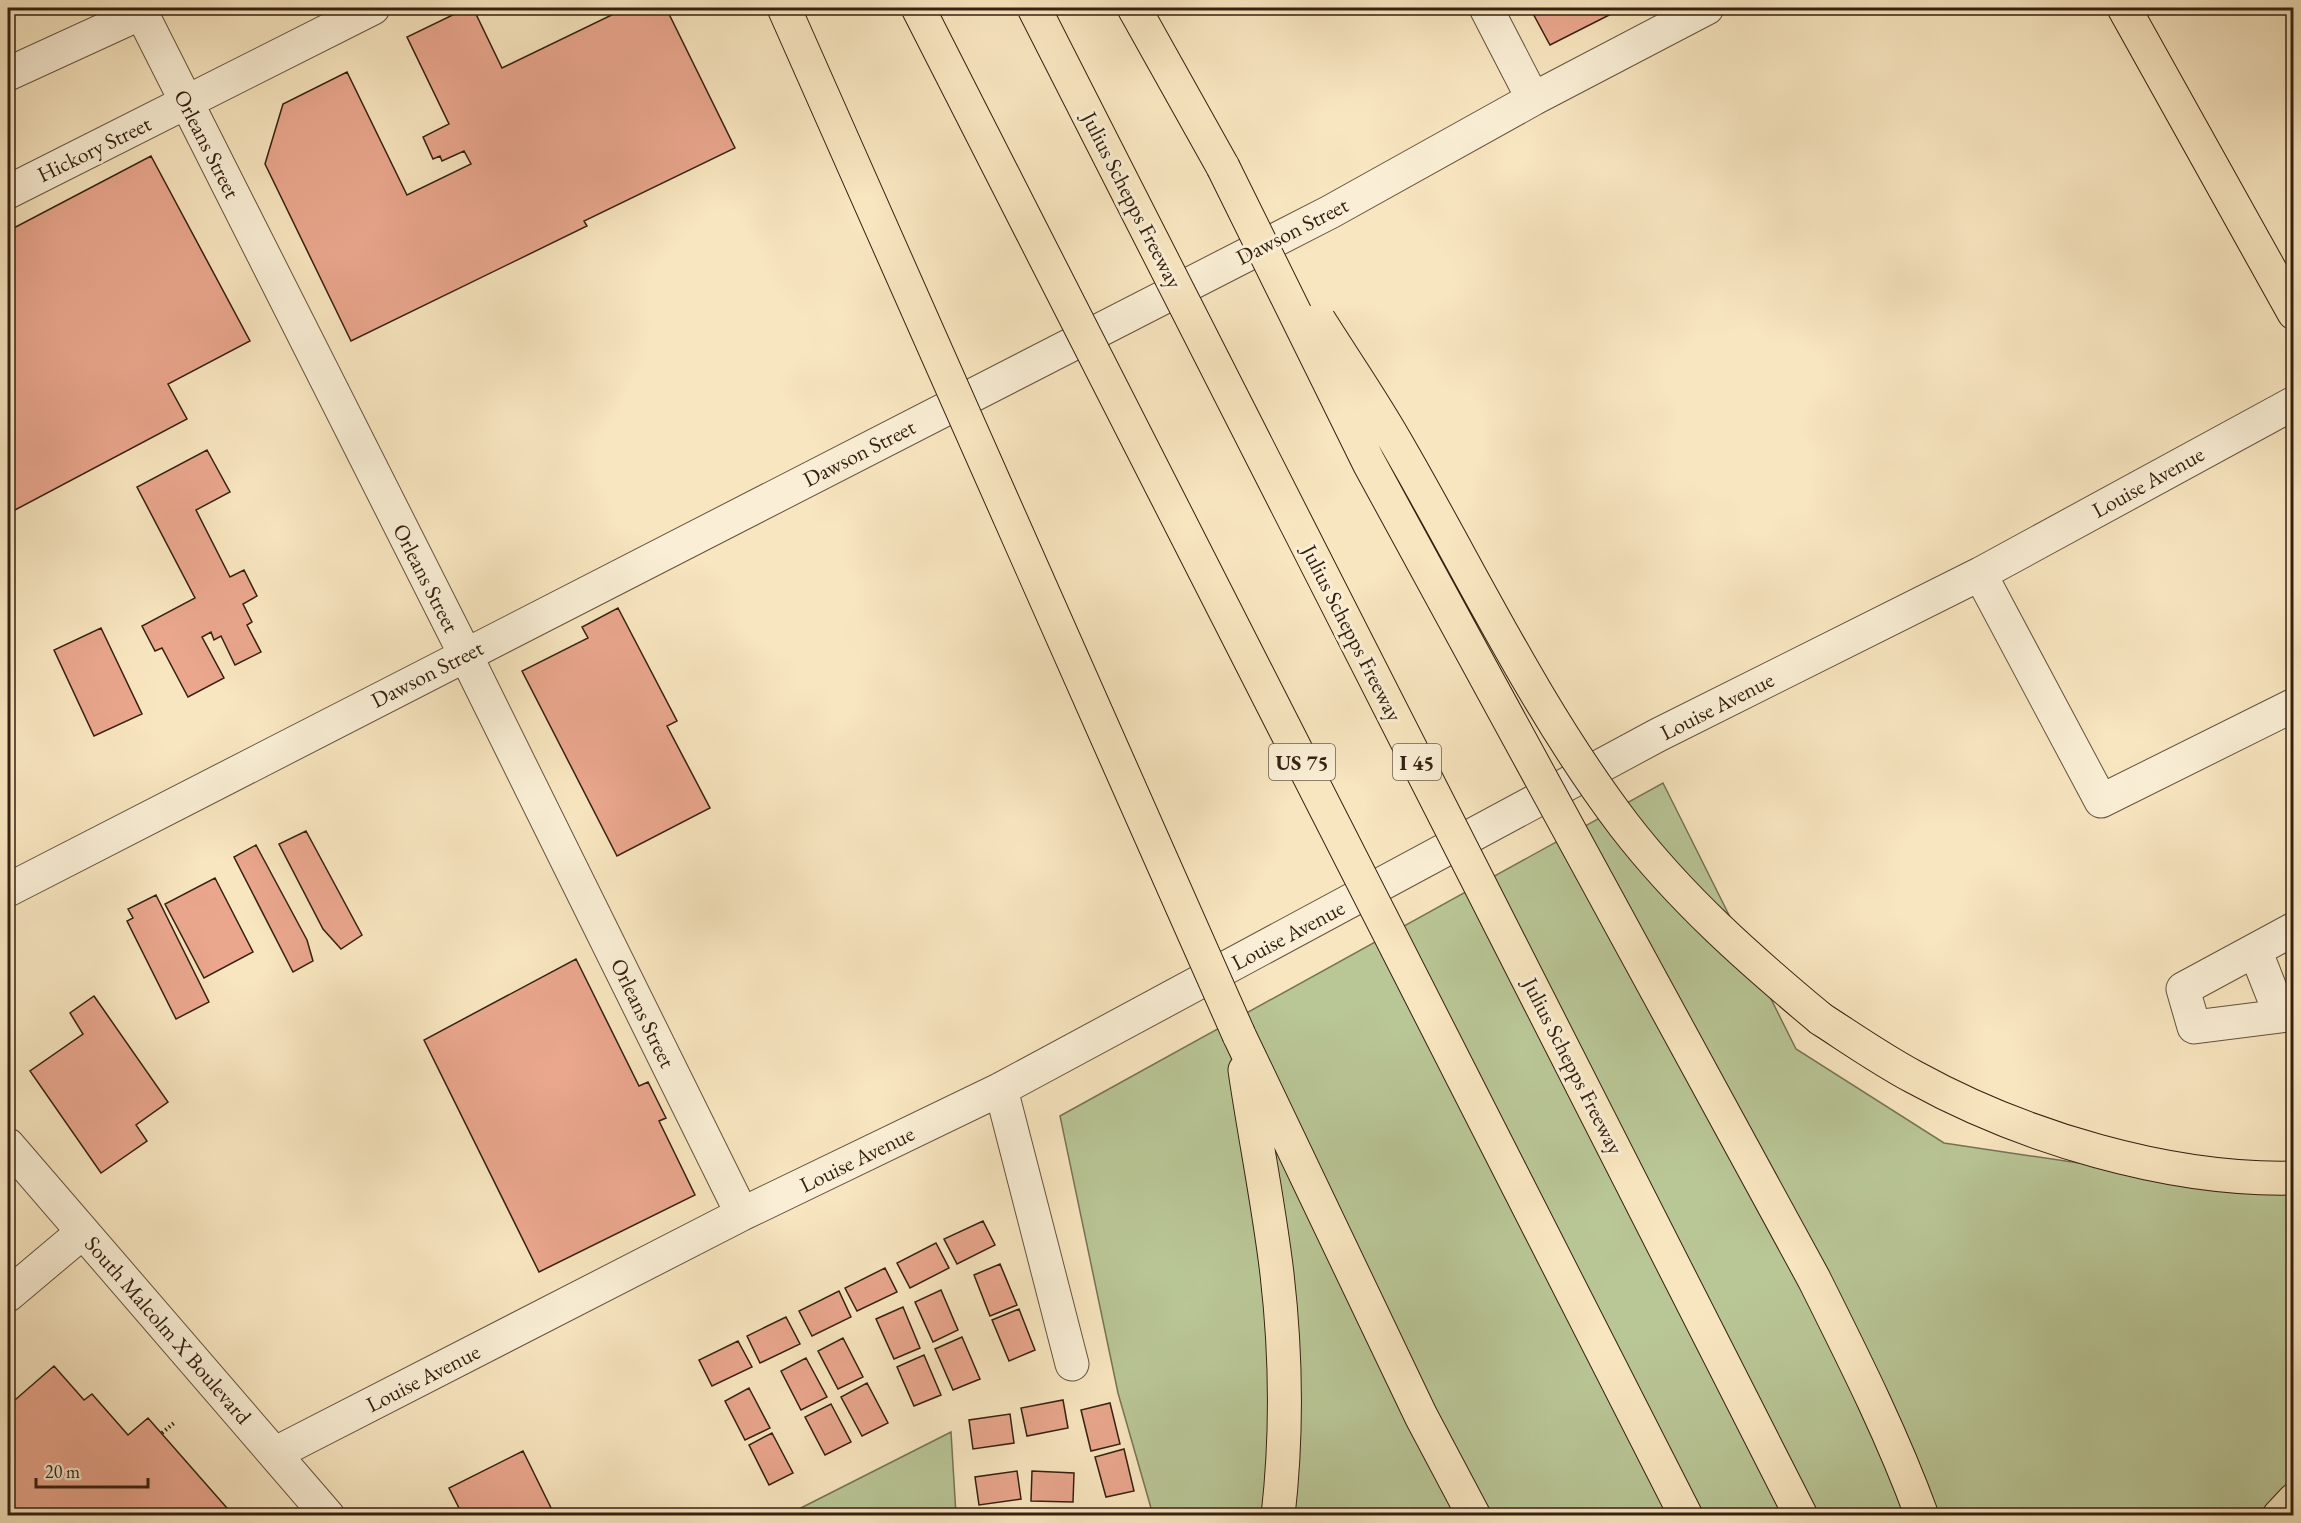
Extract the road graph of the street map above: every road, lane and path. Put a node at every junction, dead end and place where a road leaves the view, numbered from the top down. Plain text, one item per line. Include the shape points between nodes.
1 (373, 8) edge
2 (784, 8) edge
3 (918, 8) edge
4 (1034, 8) edge
5 (1134, 8) edge
6 (1486, 8) edge
7 (1707, 8) edge
8 (2124, 8) edge
9 (140, 10) edge
10 (8, 74) edge
11 (1533, 99) junction
12 (186, 104) junction
13 (1223, 167) junction
14 (8, 192) edge
15 (2294, 313) edge
16 (2294, 403) edge
17 (1980, 574) junction
18 (465, 654) junction
19 (2294, 705) edge
20 (8, 890) edge
21 (2294, 929) edge
22 (2255, 950) dead end
23 (1239, 1035) junction
24 (1001, 1089) junction
25 (8, 1145) edge
26 (2294, 1178) edge
27 (742, 1214) junction
28 (83, 1232) junction
29 (8, 1295) edge
30 (1072, 1364) dead end
31 (174, 1423) dead end
32 (162, 1433) dead end
33 (276, 1453) junction
34 (2294, 1500) edge
35 (328, 1515) edge
36 (1278, 1515) edge
37 (1474, 1515) edge
38 (1686, 1515) edge
39 (1801, 1515) edge
40 (1922, 1515) edge
41 (2279, 1515) edge

1 - 12 street, Hickory Street
2 - 23 main road, bridge
3 - 38 main road, US 75, bridge
4 - 39 main road, Julius Schepps Freeway / I 45, bridge
5 - 13 main road
6 - 11 street
7 - 11 street, Dawson Street
8 - 15 main road
9 - 10 street
9 - 12 street, Orleans Street
11 - 18 street, Dawson Street via 1330,212
12 - 14 street, Hickory Street
12 - 18 street, Orleans Street
13 - 26 main road, bridge via 1400,448 1526,676 1624,825 1688,900 1752,962 1821,1020 1915,1077 2022,1128 2119,1156 2199,1171
13 - 40 main road, bridge via 1369,463 1814,1280 1889,1434
16 - 17 street, Louise Avenue
17 - 19 street via 2101,801
17 - 24 street, Louise Avenue via 1658,735
18 - 20 street, Dawson Street
18 - 27 street, Orleans Street
21 - 22 street
23 - 36 main road via 1277,1275 1283,1376
23 - 37 main road via 1421,1416
24 - 27 street, Louise Avenue
24 - 30 street
25 - 28 street, South Malcolm X Boulevard
27 - 33 street, Louise Avenue
28 - 29 street
28 - 33 street, South Malcolm X Boulevard
31 - 32 path
33 - 35 street, South Malcolm X Boulevard
34 - 41 main road

